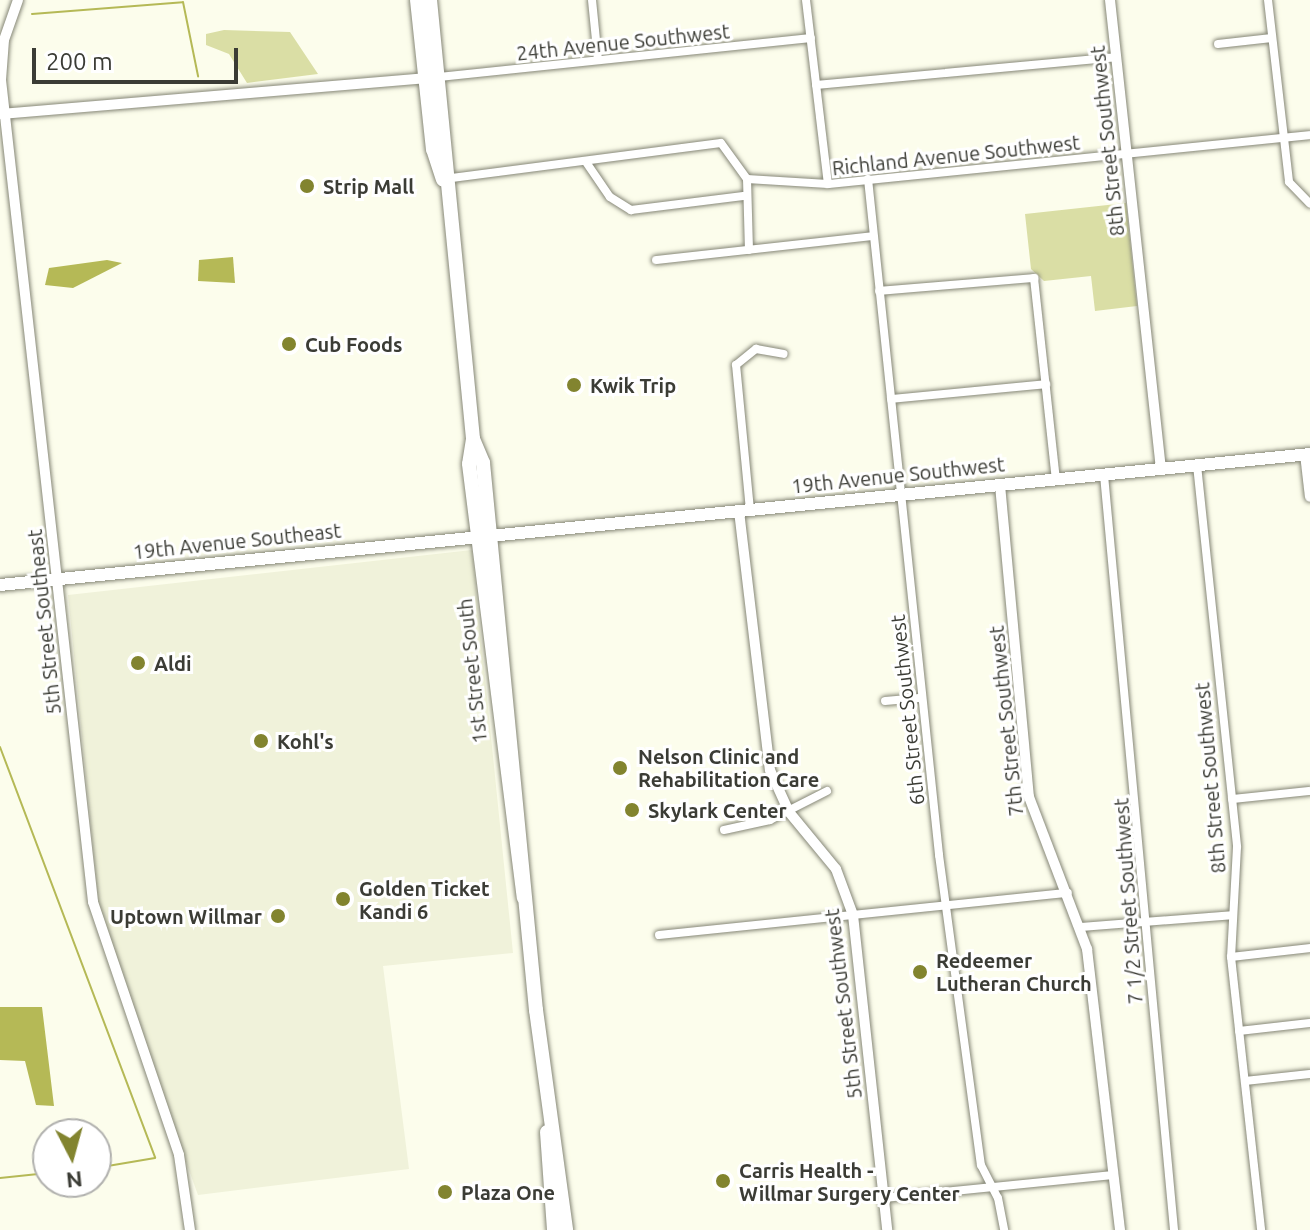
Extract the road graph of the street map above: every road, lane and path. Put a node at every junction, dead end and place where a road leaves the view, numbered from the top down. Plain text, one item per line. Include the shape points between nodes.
1 (18, 0) edge
2 (417, 0) edge
3 (430, 0) edge
4 (592, 0) edge
5 (806, 0) edge
6 (1110, 0) edge
7 (1268, 0) edge
8 (811, 38) junction
9 (1272, 38) junction
10 (1218, 44) dead end
11 (1116, 57) junction
12 (598, 60) junction
13 (432, 78) junction
14 (816, 85) junction
15 (2, 114) edge
16 (1310, 135) edge
17 (1284, 138) junction
18 (1126, 153) junction
19 (586, 162) junction
20 (443, 179) junction
21 (747, 179) junction
22 (868, 179) junction
23 (828, 184) junction
24 (743, 196) junction
25 (1310, 204) edge
26 (873, 236) junction
27 (749, 250) junction
28 (656, 260) dead end
29 (879, 291) junction
30 (784, 354) dead end
31 (1046, 384) junction
32 (891, 399) junction
33 (1308, 454) edge
34 (1197, 465) junction
35 (1161, 468) junction
36 (1104, 475) junction
37 (1056, 479) junction
38 (1000, 485) junction
39 (901, 495) junction
40 (1310, 497) edge
41 (745, 510) junction
42 (484, 537) junction
43 (57, 579) junction
44 (0, 585) edge
45 (922, 698) junction
46 (885, 701) dead end
47 (827, 791) dead end
48 (1310, 791) edge
49 (1232, 799) junction
50 (789, 812) junction
51 (724, 830) dead end
52 (1069, 893) junction
53 (948, 906) junction
54 (853, 915) junction
55 (1232, 915) junction
56 (1146, 920) junction
57 (1081, 927) junction
58 (659, 935) dead end
59 (1310, 948) edge
60 (1231, 957) junction
61 (1310, 1023) edge
62 (1239, 1031) junction
63 (1310, 1074) edge
64 (1245, 1081) junction
65 (548, 1123) junction
66 (1114, 1175) junction
67 (991, 1187) junction
68 (883, 1198) junction
69 (190, 1230) edge
70 (554, 1230) edge
71 (566, 1230) edge
72 (887, 1230) edge
73 (1004, 1230) edge
74 (1120, 1230) edge
75 (1174, 1230) edge
76 (1261, 1230) edge

1 - 15 street, 5th Street Southeast via 1,55
2 - 13 main road, 1st Street South
3 - 13 main road, 1st Street South
4 - 12 street
5 - 8 street
6 - 11 street, 8th Street Southwest
7 - 9 street
8 - 12 street, 24th Avenue Southwest
8 - 14 street
9 - 10 street
9 - 17 street
11 - 14 street
11 - 18 street, 8th Street Southwest
12 - 13 street, 24th Avenue Southwest
13 - 15 street
13 - 20 main road, 1st Street South
14 - 23 street
15 - 43 street, 5th Street Southeast
16 - 17 street, Richland Avenue Southwest
17 - 18 street, Richland Avenue Southwest
17 - 25 street via 1289,182
18 - 22 street, Richland Avenue Southwest
18 - 35 street, 8th Street Southwest
19 - 20 street
19 - 21 street via 710,141 735,153
19 - 24 street via 610,197 631,210
20 - 42 main road, 1st Street South
21 - 23 street, Richland Avenue Southwest
21 - 24 street
22 - 23 street, Richland Avenue Southwest
22 - 26 street, 6th Street Southwest
24 - 27 street
26 - 27 street
26 - 29 street, 6th Street Southwest
27 - 28 street
29 - 31 street via 1033,276
29 - 32 street, 6th Street Southwest
30 - 41 street, 5th Street Southwest via 756,349 736,365
31 - 32 street
31 - 37 street
32 - 39 street, 6th Street Southwest
33 - 34 main road, 19th Avenue Southwest
33 - 40 street
34 - 35 main road, 19th Avenue Southwest
34 - 49 street, 8th Street Southwest
35 - 36 main road, 19th Avenue Southwest
36 - 37 main road, 19th Avenue Southwest
36 - 56 street, 7 1/2 Street Southwest
37 - 38 main road, 19th Avenue Southwest
38 - 39 main road, 19th Avenue Southwest
38 - 52 street, 7th Street Southwest via 1029,797
39 - 41 main road, 19th Avenue Southwest
39 - 45 street, 6th Street Southwest
41 - 42 main road, 19th Avenue Southwest
41 - 50 street, 5th Street Southwest via 765,751
42 - 43 main road, 19th Avenue Southeast
42 - 65 main road, 1st Street South
43 - 44 main road, 19th Avenue Southeast
43 - 69 street, 5th Street Southeast via 96,918 179,1155
45 - 46 street
45 - 53 street, 6th Street Southwest
47 - 50 street
48 - 49 street
49 - 55 street, 8th Street Southwest via 1238,868
50 - 51 street
50 - 54 street, 5th Street Southwest via 836,869
52 - 53 street
52 - 57 street, 7th Street Southwest
53 - 54 street
53 - 67 street, 6th Street Southwest via 981,1165
54 - 58 street
54 - 68 street, 5th Street Southwest
55 - 56 street
55 - 60 street, 8th Street Southwest
56 - 57 street
56 - 75 street, 7 1/2 Street Southwest
57 - 66 street, 7th Street Southwest
59 - 60 street
60 - 62 street, 8th Street Southwest
61 - 62 street
62 - 64 street, 8th Street Southwest
63 - 64 street
64 - 76 street, 8th Street Southwest
65 - 70 main road, 1st Street South
65 - 71 main road, 1st Street South
66 - 67 street
66 - 74 street, 7th Street Southwest
67 - 68 street
67 - 73 street, 6th Street Southwest
68 - 72 street, 5th Street Southwest

